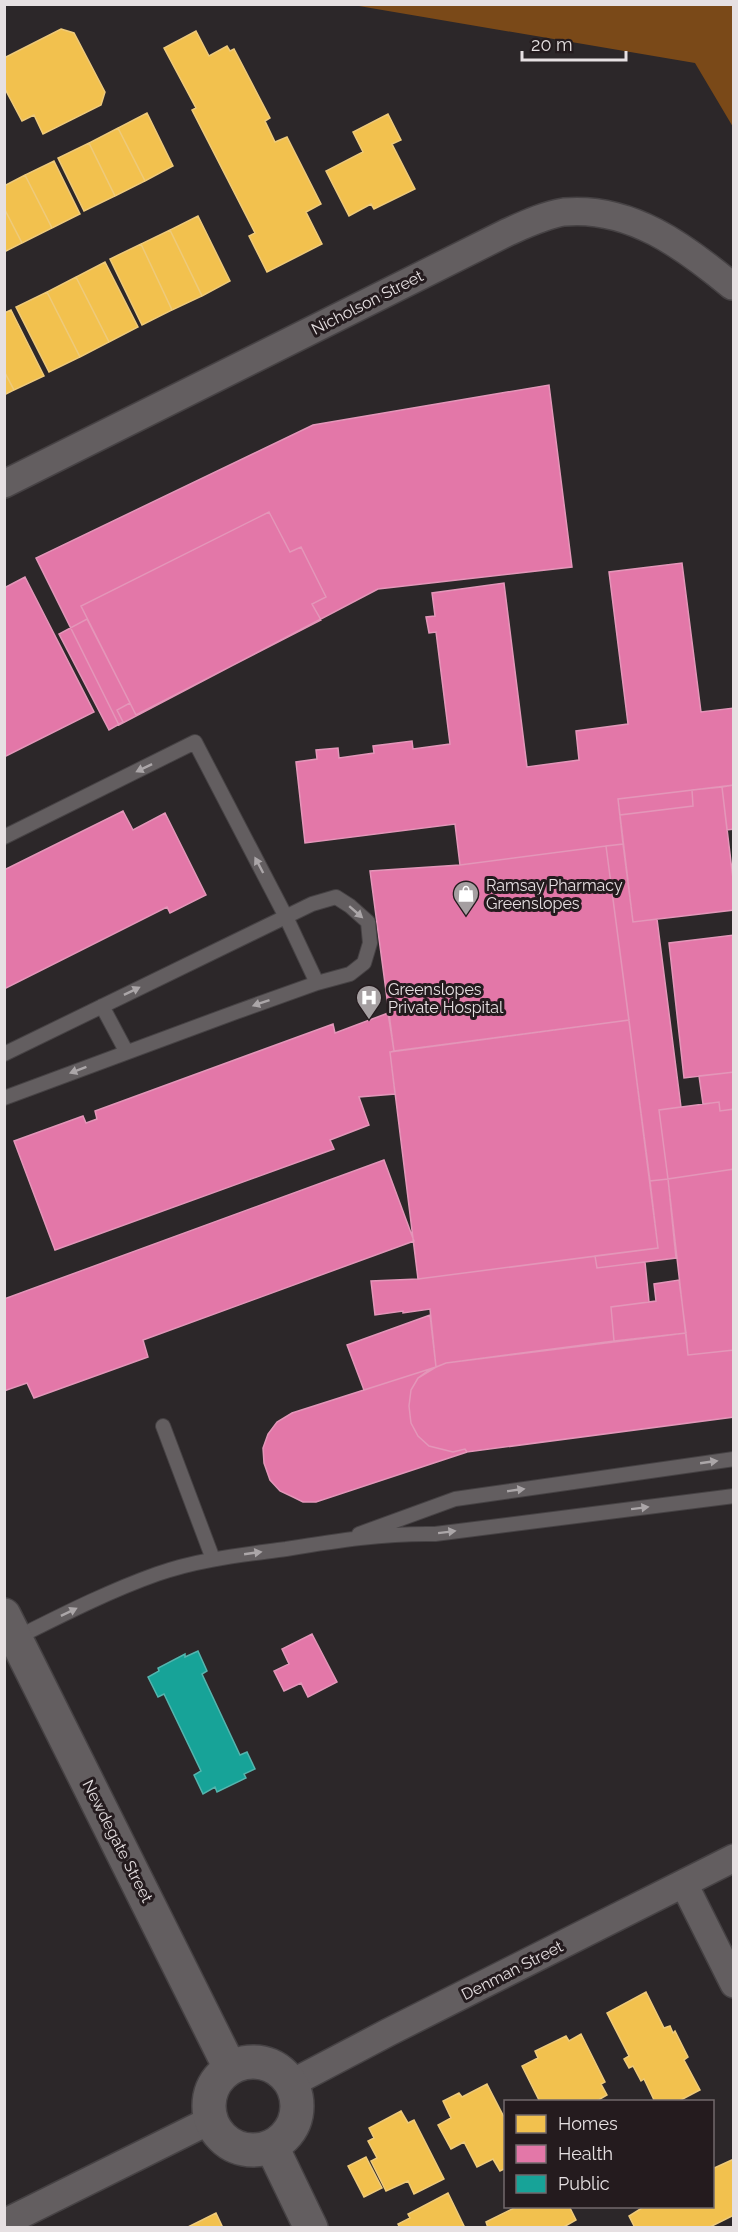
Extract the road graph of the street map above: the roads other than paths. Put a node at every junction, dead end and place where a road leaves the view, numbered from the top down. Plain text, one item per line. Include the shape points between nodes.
1 (733, 286) edge
2 (4, 484) edge
3 (4, 837) edge
4 (286, 917) junction
5 (316, 983) junction
6 (102, 1006) junction
7 (126, 1051) junction
8 (4, 1054) edge
9 (4, 1098) edge
10 (163, 1426) dead end
11 (734, 1459) edge
12 (734, 1496) edge
13 (340, 1541) junction
14 (213, 1558) junction
15 (8, 1632) edge
16 (734, 1858) edge
17 (684, 1884) junction
18 (734, 1984) edge
19 (230, 2068) junction
20 (292, 2083) junction
21 (211, 2121) junction
22 (272, 2147) junction
23 (4, 2223) edge
24 (311, 2228) edge

1 - 2 street, Nicholson Street via 660,233 631,221 583,212 543,217
4 -> 3 lane via 195,742
4 - 5 lane
4 -> 5 lane via 336,897 368,922 370,943 364,963 350,974
6 -> 4 lane
5 -> 7 lane
6 - 7 lane
6 - 8 lane
7 -> 9 lane
10 - 14 lane
13 -> 11 lane via 455,1499
13 -> 12 lane via 435,1534
14 -> 13 lane
15 -> 14 lane via 156,1575
15 - 19 street, Newdegate Street
16 - 17 street, Denman Street
17 - 18 street
17 - 20 street, Denman Street
19 - 20 street via 243,2063 271,2065
19 - 21 street via 211,2091
20 - 22 street via 297,2097 293,2126
21 - 22 street via 229,2144 243,2149
21 - 23 street
22 - 24 street

